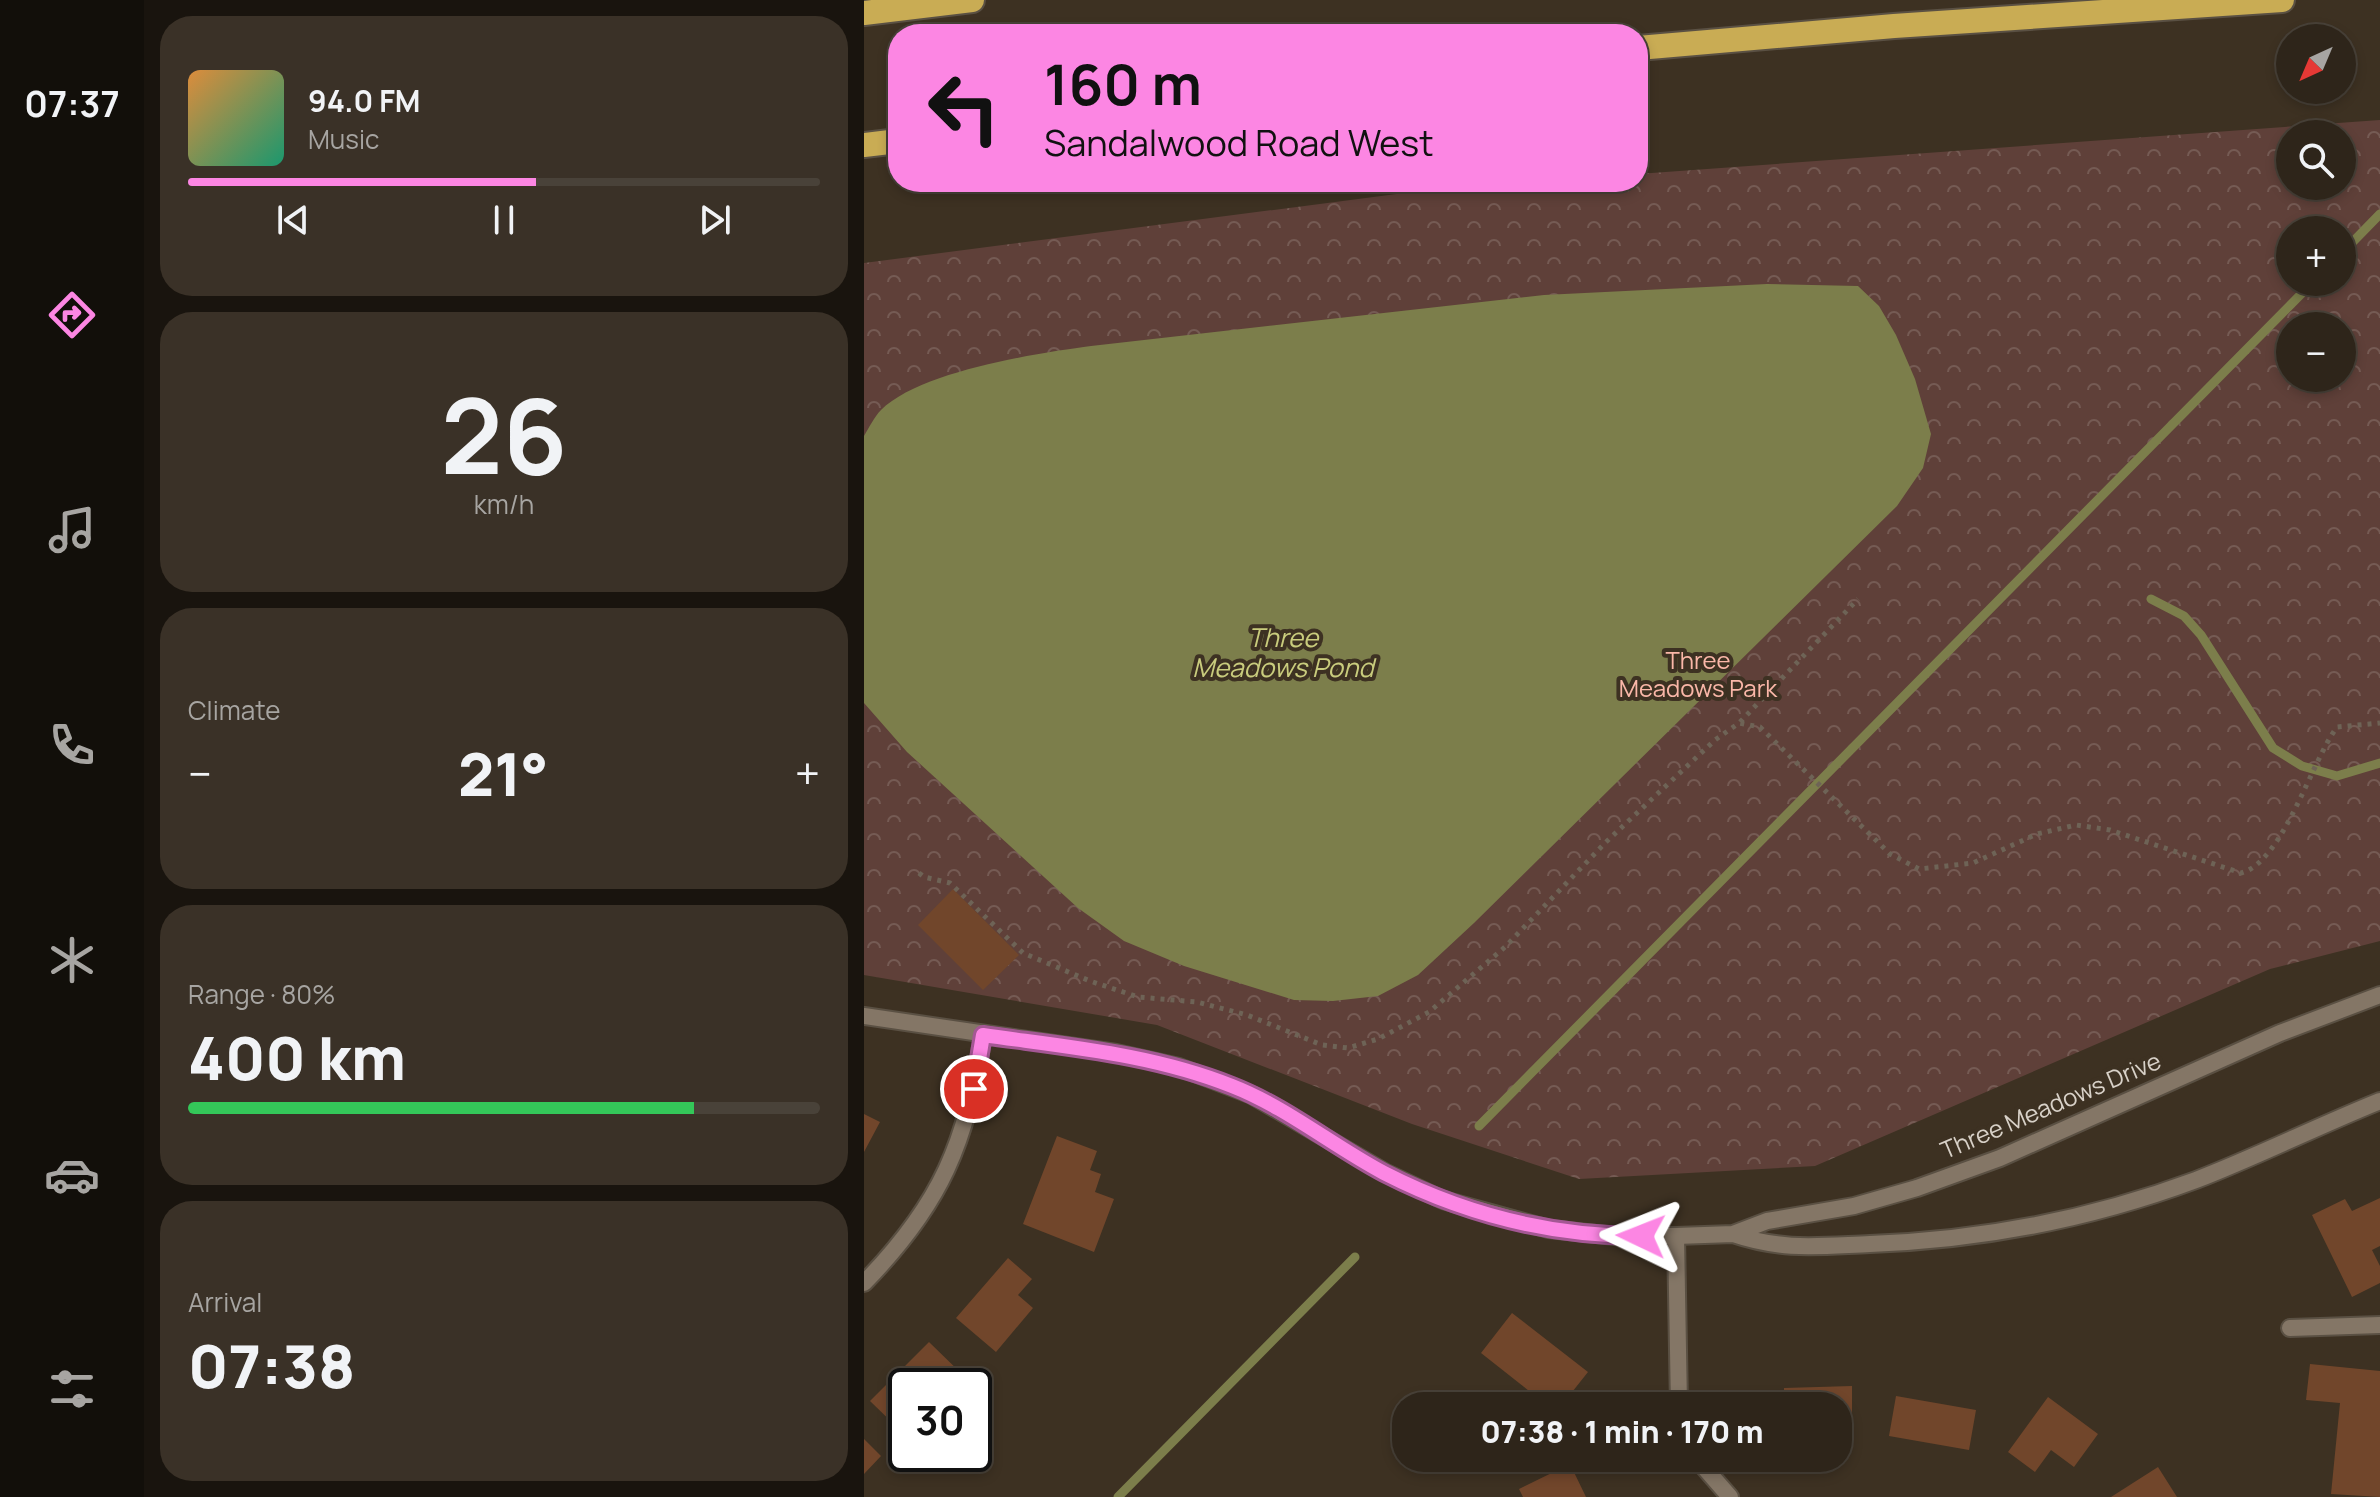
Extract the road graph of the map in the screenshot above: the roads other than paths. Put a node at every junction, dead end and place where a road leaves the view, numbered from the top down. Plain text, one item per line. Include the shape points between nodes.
1 (972, 0) edge
2 (2282, 0) edge
3 (864, 13) edge
4 (1648, 47) edge
5 (888, 142) edge
6 (864, 145) edge
7 (2380, 995) edge
8 (864, 1016) edge
9 (983, 1035) junction
10 (2380, 1101) edge
11 (1733, 1234) junction
12 (1676, 1236) junction
13 (864, 1283) edge
14 (2380, 1325) edge
15 (2290, 1328) dead end
16 (1679, 1392) edge
17 (1708, 1472) edge
18 (1730, 1497) edge

1 - 3 highway
2 - 4 highway
5 - 6 highway
7 - 11 street, Three Meadows Drive via 2280,1033 2000,1158 1854,1206 1767,1221
8 - 9 street, Three Meadows Drive
9 - 12 street, Three Meadows Drive via 1179,1067 1252,1095 1443,1200 1506,1220 1615,1236
9 - 13 street via 969,1110 937,1192
10 - 11 street, Three Meadows Drive via 2196,1180 2048,1223 1983,1235 1824,1245 1767,1246
11 - 12 street, Three Meadows Drive
12 - 16 street
14 - 15 street
17 - 18 street

